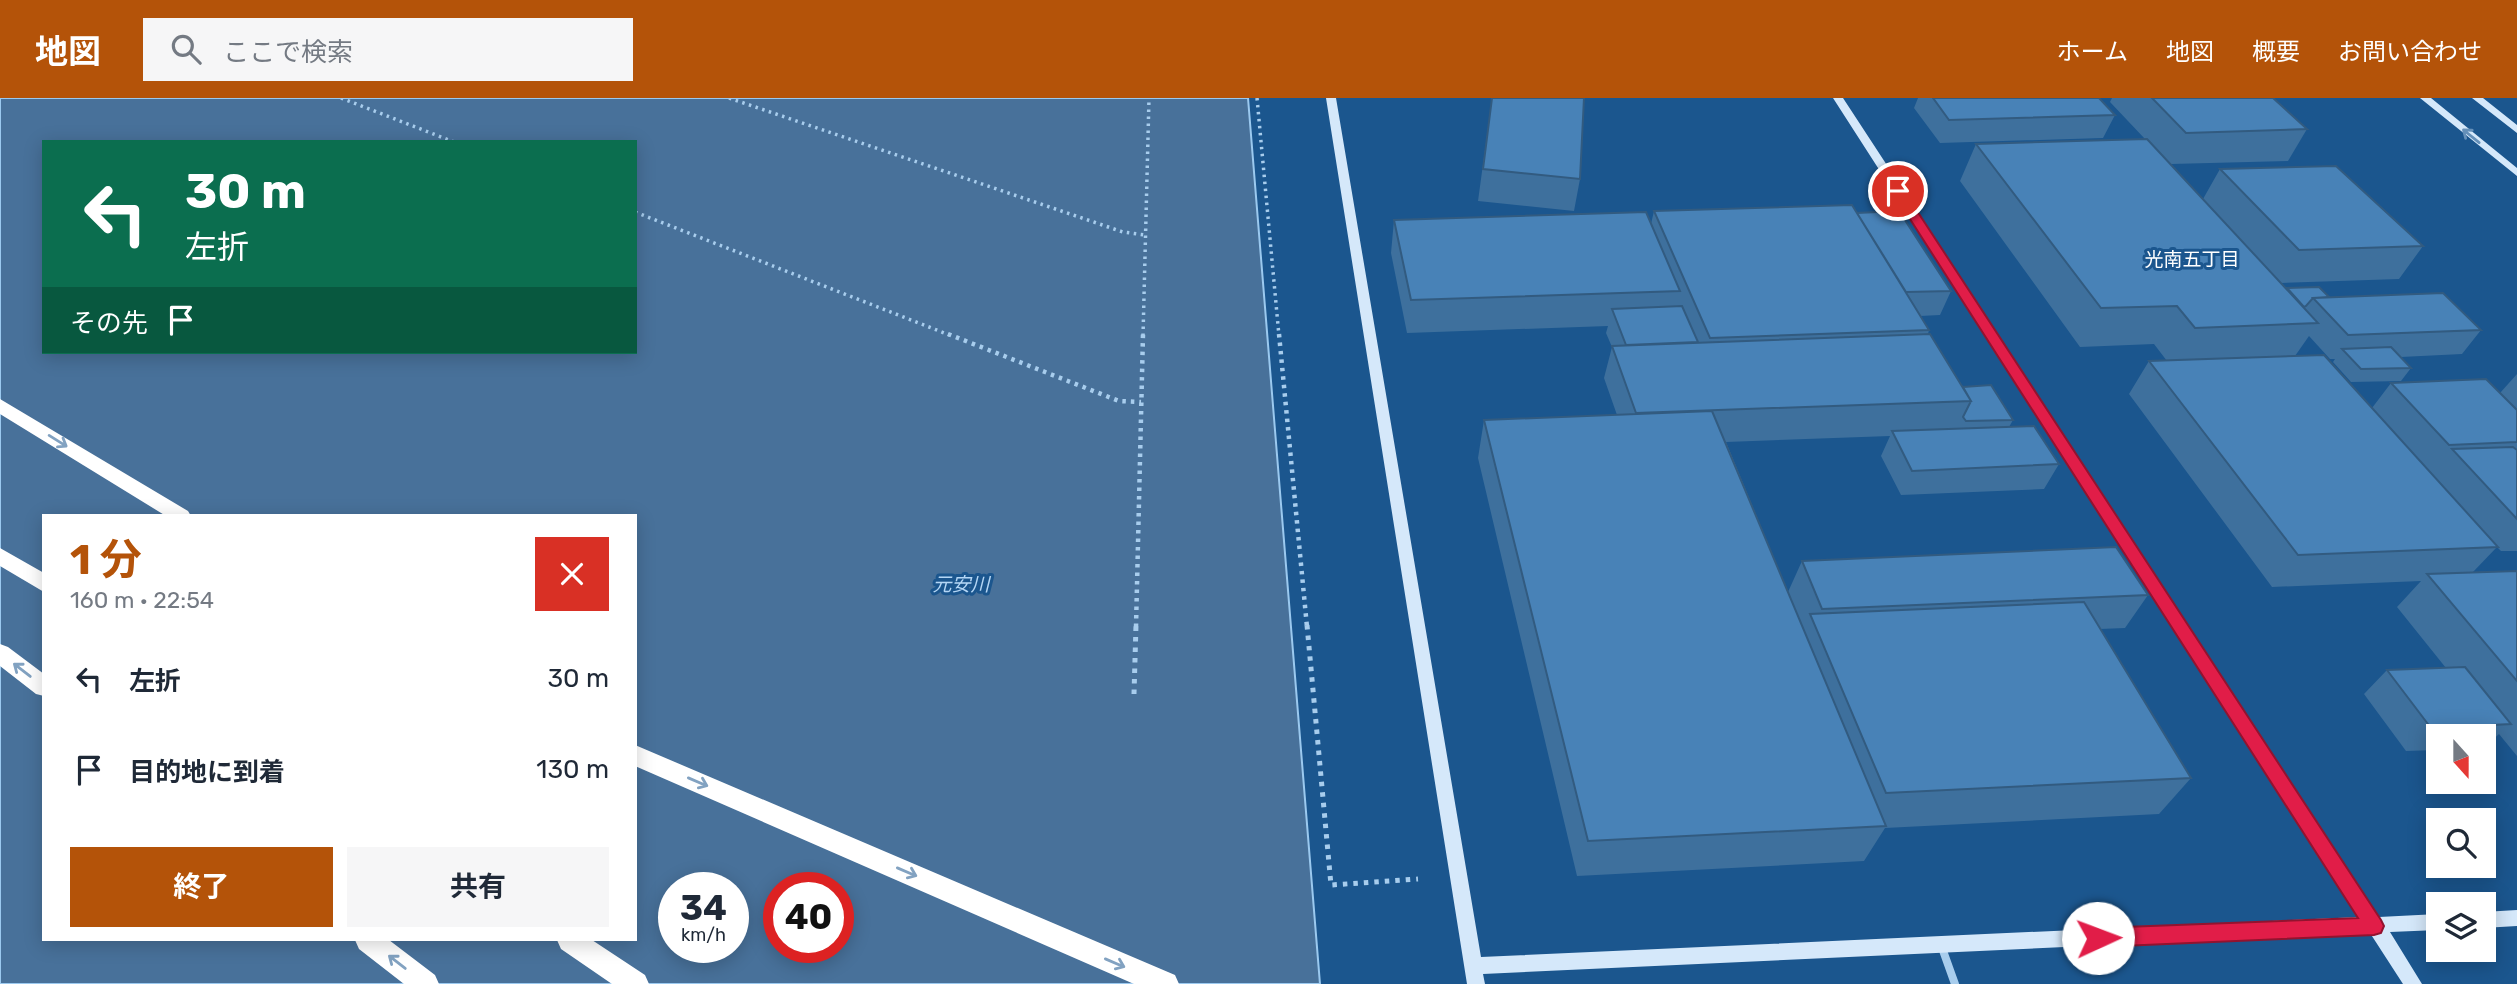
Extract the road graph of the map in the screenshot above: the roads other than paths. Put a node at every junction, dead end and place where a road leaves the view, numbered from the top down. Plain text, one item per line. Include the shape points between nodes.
1 (1331, 98) edge
2 (1838, 98) edge
3 (2426, 98) edge
4 (2477, 98) edge
5 (2517, 130) edge
6 (2517, 173) edge
7 (0, 405) edge
8 (178, 514) edge
9 (0, 556) edge
10 (42, 583) edge
11 (0, 653) edge
12 (42, 685) edge
13 (637, 756) edge
14 (2517, 918) edge
15 (2496, 919) edge
16 (2426, 923) edge
17 (2374, 926) junction
18 (369, 941) edge
19 (571, 941) edge
20 (1941, 945) junction
21 (1474, 975) edge
22 (425, 984) edge
23 (635, 984) edge
24 (1165, 984) edge
25 (1955, 984) edge
26 (2413, 984) edge

1 - 21 street
2 - 17 street
6 -> 3 street
4 - 5 street
7 -> 8 highway
9 - 10 highway
12 -> 11 highway
13 -> 24 highway
14 - 15 street
16 - 17 street
17 - 20 street
17 - 26 street
22 -> 18 highway
19 - 23 highway
20 - 21 street
20 - 25 street

